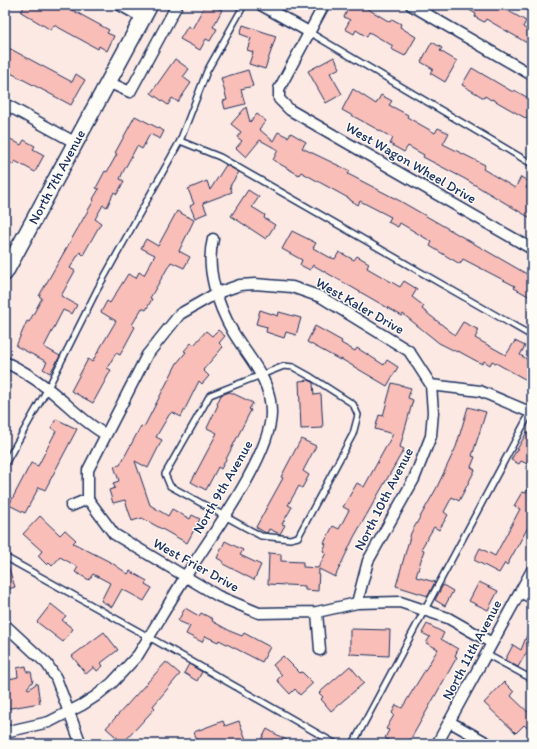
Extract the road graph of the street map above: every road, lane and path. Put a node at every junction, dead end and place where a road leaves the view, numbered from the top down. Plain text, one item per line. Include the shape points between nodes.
1 (120, 5) edge
2 (177, 5) edge
3 (244, 5) edge
4 (260, 5) edge
5 (324, 5) edge
6 (412, 5) edge
7 (147, 11) edge
8 (310, 32) junction
9 (532, 75) edge
10 (108, 82) junction
11 (5, 104) edge
12 (180, 141) junction
13 (76, 143) junction
14 (532, 164) edge
15 (213, 239) dead end
16 (532, 249) edge
17 (5, 273) edge
18 (217, 293) junction
19 (532, 336) edge
20 (5, 362) edge
21 (262, 374) junction
22 (432, 385) junction
23 (48, 388) junction
24 (531, 411) edge
25 (105, 434) junction
26 (5, 464) edge
27 (88, 499) junction
28 (71, 506) dead end
29 (224, 516) junction
30 (5, 557) edge
31 (532, 570) edge
32 (185, 577) junction
33 (520, 592) junction
34 (532, 598) edge
35 (357, 603) junction
36 (425, 609) junction
37 (317, 612) junction
38 (5, 625) edge
39 (149, 637) junction
40 (492, 643) junction
41 (320, 650) dead end
42 (486, 654) junction
43 (532, 679) edge
44 (69, 711) junction
45 (450, 722) junction
46 (5, 732) edge
47 (81, 744) edge
48 (336, 744) edge
49 (353, 744) edge
50 (437, 744) edge
51 (489, 744) edge

1 - 7 street
2 - 10 street via 130,92
3 - 12 lane via 207,71
4 - 8 street
5 - 8 street
6 - 9 street
7 - 10 main road, North 7th Avenue
8 - 14 lane
8 - 16 street, West Wagon Wheel Drive via 279,89 279,99 290,110
10 - 13 main road, North 7th Avenue
11 - 13 street
12 - 19 lane via 220,157
12 - 23 lane via 97,290
13 - 17 main road, North 7th Avenue
15 - 18 street, North 9th Avenue via 210,264
18 - 21 street, North 9th Avenue via 232,331
18 - 22 street, West Kaler Drive via 240,285 255,284 292,287 322,298 409,351
18 - 25 street, West Kaler Drive via 180,314 147,355
20 - 23 street
21 - 29 street, North 9th Avenue via 270,401 268,436
21 - 29 lane via 210,395 165,474 170,486
21 - 29 lane via 284,366 293,367 353,404 358,416 353,434 298,537 268,538
22 - 24 street via 480,391
22 - 35 street, North 10th Avenue via 431,436 414,479 368,562
23 - 25 street via 77,414
23 - 26 lane
24 - 36 lane
25 - 27 street via 88,470
27 - 28 street
27 - 32 street, West Frier Drive via 114,534
29 - 32 street, North 9th Avenue
30 - 39 lane
31 - 33 street, North 11th Avenue
32 - 37 street, West Frier Drive via 218,596 259,613
32 - 39 street, North 9th Avenue
33 - 34 street
33 - 40 street, North 11th Avenue
35 - 36 street, West Frier Drive via 400,602
35 - 37 street, West Frier Drive
36 - 40 street, West Frier Drive via 448,618
36 - 49 lane
37 - 41 street
38 - 44 street via 47,664 56,678
39 - 44 street, North 9th Avenue via 138,655 112,683 96,696
39 - 48 lane
40 - 42 street, North 11th Avenue
42 - 43 lane
42 - 45 street, North 11th Avenue
44 - 46 street, North 9th Avenue via 49,722
44 - 47 street
45 - 50 street, North 11th Avenue
45 - 51 street

